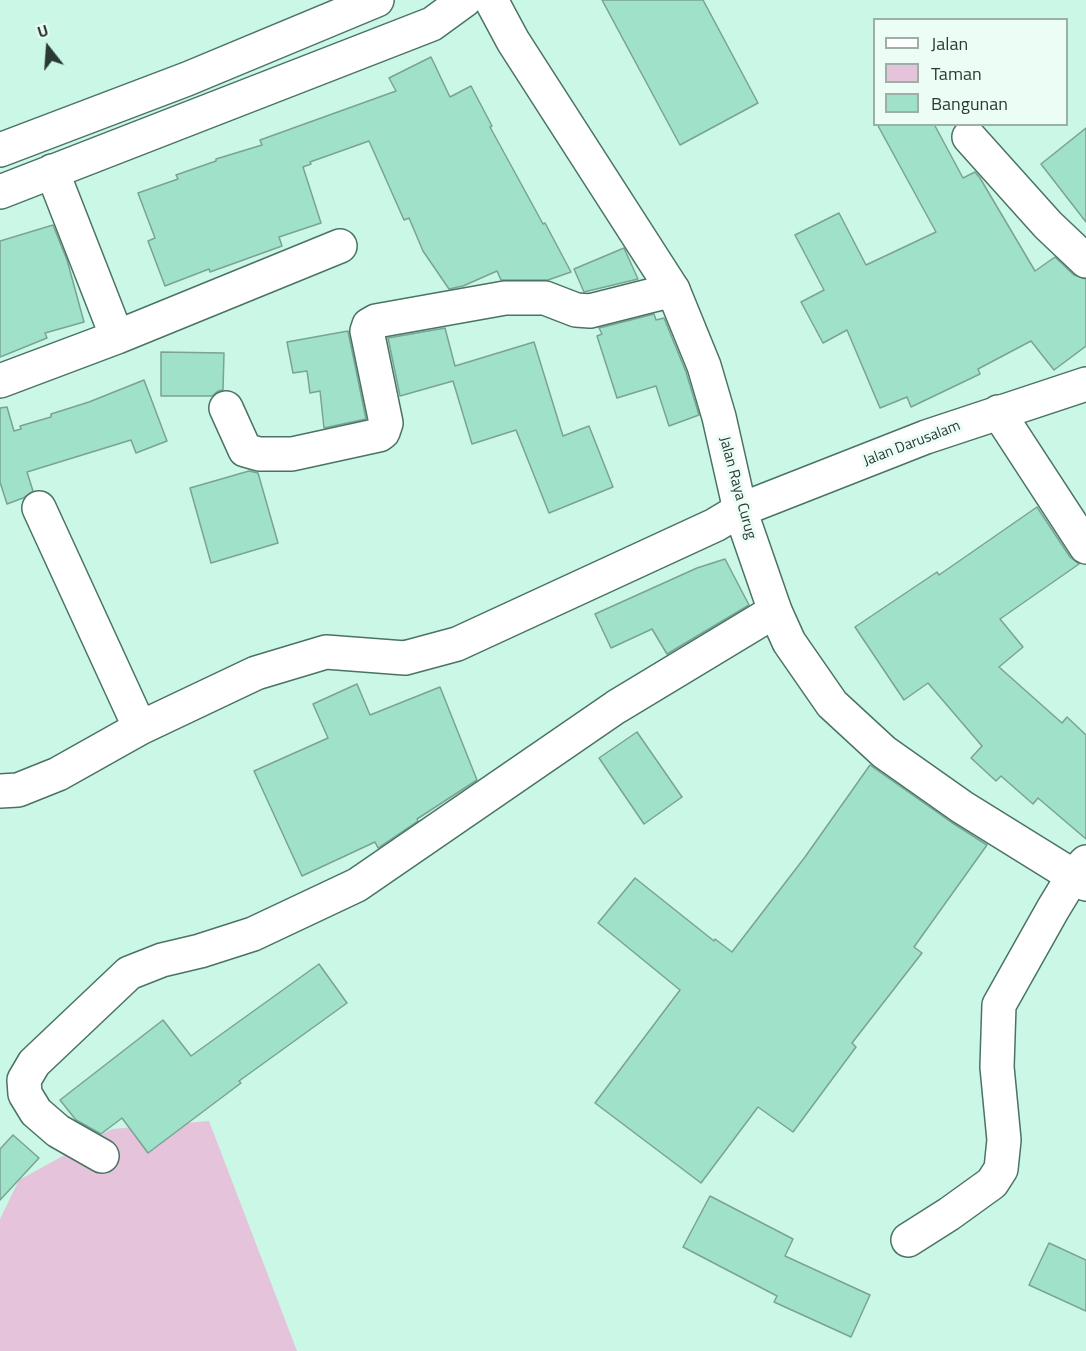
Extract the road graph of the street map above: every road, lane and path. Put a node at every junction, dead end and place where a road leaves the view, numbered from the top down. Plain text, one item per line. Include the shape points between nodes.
1 (377, 0) edge
2 (465, 0) edge
3 (491, 0) edge
4 (969, 137) dead end
5 (0, 150) edge
6 (52, 171) junction
7 (0, 192) edge
8 (340, 246) dead end
9 (1086, 261) edge
10 (673, 290) junction
11 (117, 337) junction
12 (0, 381) edge
13 (1086, 384) edge
14 (226, 408) dead end
15 (998, 412) junction
16 (39, 508) dead end
17 (740, 510) junction
18 (1086, 547) edge
19 (775, 611) junction
20 (140, 728) junction
21 (0, 791) edge
22 (1082, 874) edge
23 (102, 1156) dead end
24 (908, 1240) dead end

1 - 5 street via 187,79
2 - 6 street via 432,24
3 - 10 street, Jalan Raya Curug via 513,41
4 - 9 street
6 - 7 street
6 - 11 street
8 - 11 street
10 - 14 street via 590,310 576,310 545,298 505,298 376,321 367,331 386,423 379,435 292,454 259,454 245,450
10 - 17 street, Jalan Raya Curug via 704,366
11 - 12 street
13 - 15 street, Jalan Darusalam
15 - 17 street, Jalan Darusalam
15 - 18 street
16 - 20 street
17 - 19 street, Jalan Raya Curug
17 - 20 street, Jalan Darusalam via 457,644 405,658 326,652 256,673
19 - 22 street, Jalan Raya Curug via 789,642 832,704 884,752 962,807
19 - 23 street via 616,707 357,885 253,934 129,973 34,1063 24,1080 25,1094 36,1112 58,1131
20 - 21 street, Jalan Darusalam via 58,774 18,790
22 - 24 street via 999,1005 998,1067 1004,1140 1001,1169 992,1183

